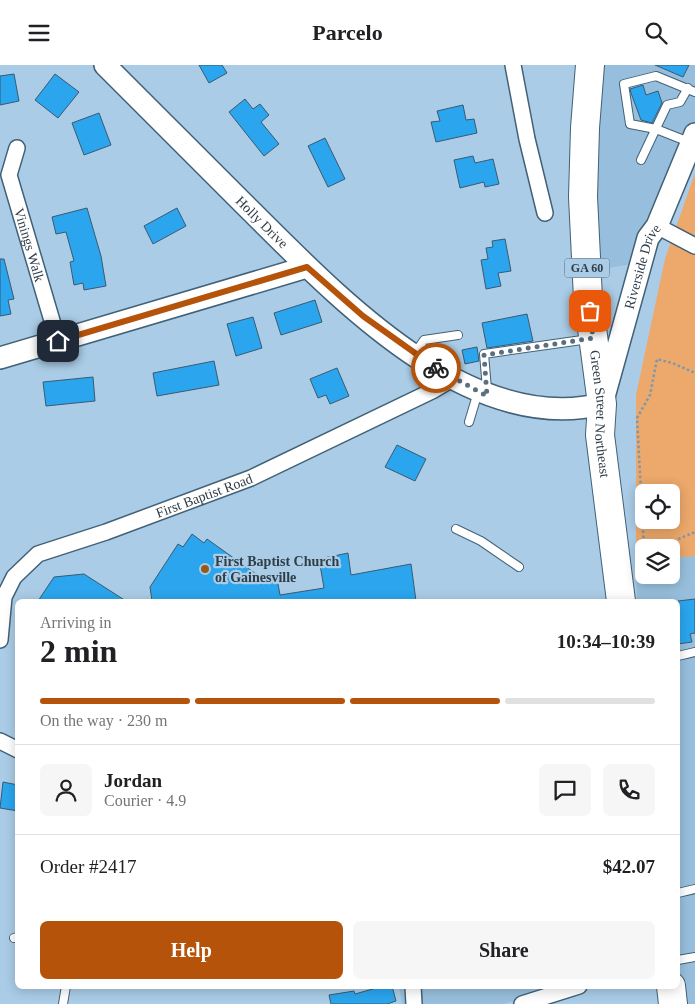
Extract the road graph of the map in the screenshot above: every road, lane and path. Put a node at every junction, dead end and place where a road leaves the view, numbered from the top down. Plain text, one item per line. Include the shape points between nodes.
1 (105, 65) edge
2 (514, 65) edge
3 (590, 65) edge
4 (692, 90) edge
5 (656, 129) junction
6 (693, 139) edge
7 (17, 149) dead end
8 (641, 160) dead end
9 (545, 213) dead end
10 (657, 226) junction
11 (695, 246) edge
12 (307, 267) junction
13 (458, 335) dead end
14 (593, 338) junction
15 (58, 341) junction
16 (414, 354) junction
17 (0, 358) edge
18 (695, 373) edge
19 (452, 379) junction
20 (483, 394) junction
21 (602, 404) junction
22 (469, 422) dead end
23 (456, 529) dead end
24 (695, 532) edge
25 (644, 539) edge
26 (679, 539) edge
27 (519, 567) dead end
28 (622, 599) edge
29 (0, 640) edge
30 (695, 652) edge
31 (680, 656) edge
32 (0, 741) edge
33 (15, 748) edge
34 (695, 889) edge
35 (680, 893) edge
36 (695, 957) edge
37 (680, 960) edge
38 (66, 989) edge
39 (413, 989) edge
40 (560, 989) edge
41 (671, 989) edge
42 (542, 992) edge
43 (63, 1004) edge
44 (414, 1004) edge
45 (522, 1004) edge
46 (673, 1004) edge

1 - 12 street, Holly Drive
2 - 9 street
3 - 14 highway, Green Street Northeast / GA 60 via 583,197
4 - 5 lane via 680,102 667,105
4 - 5 lane via 656,76 624,84 630,124
5 - 6 lane
5 - 8 lane
6 - 10 street, Riverside Drive
7 - 15 street, Vinings Walk via 9,175
10 - 11 street
10 - 21 street, Riverside Drive via 648,239 639,267
12 - 15 street
12 - 16 street, Holly Drive via 363,316
13 - 16 lane via 424,340
14 - 20 lane via 484,355
14 - 21 highway, Green Street Northeast / GA 60
15 - 17 street
16 - 19 street, Holly Drive
18 - 25 path via 657,359 650,395 637,418
19 - 20 street, Holly Drive
19 - 29 street, First Baptist Road via 252,478 38,554 14,577 4,597
20 - 21 street, Holly Drive via 546,408 579,410
20 - 22 lane
21 - 28 highway, Green Street Northeast via 600,435
23 - 27 lane via 481,541
24 - 26 path
30 - 31 lane
32 - 33 street
34 - 35 lane
36 - 37 lane
38 - 43 lane
39 - 44 street
40 - 42 street
41 - 46 highway
42 - 45 street

